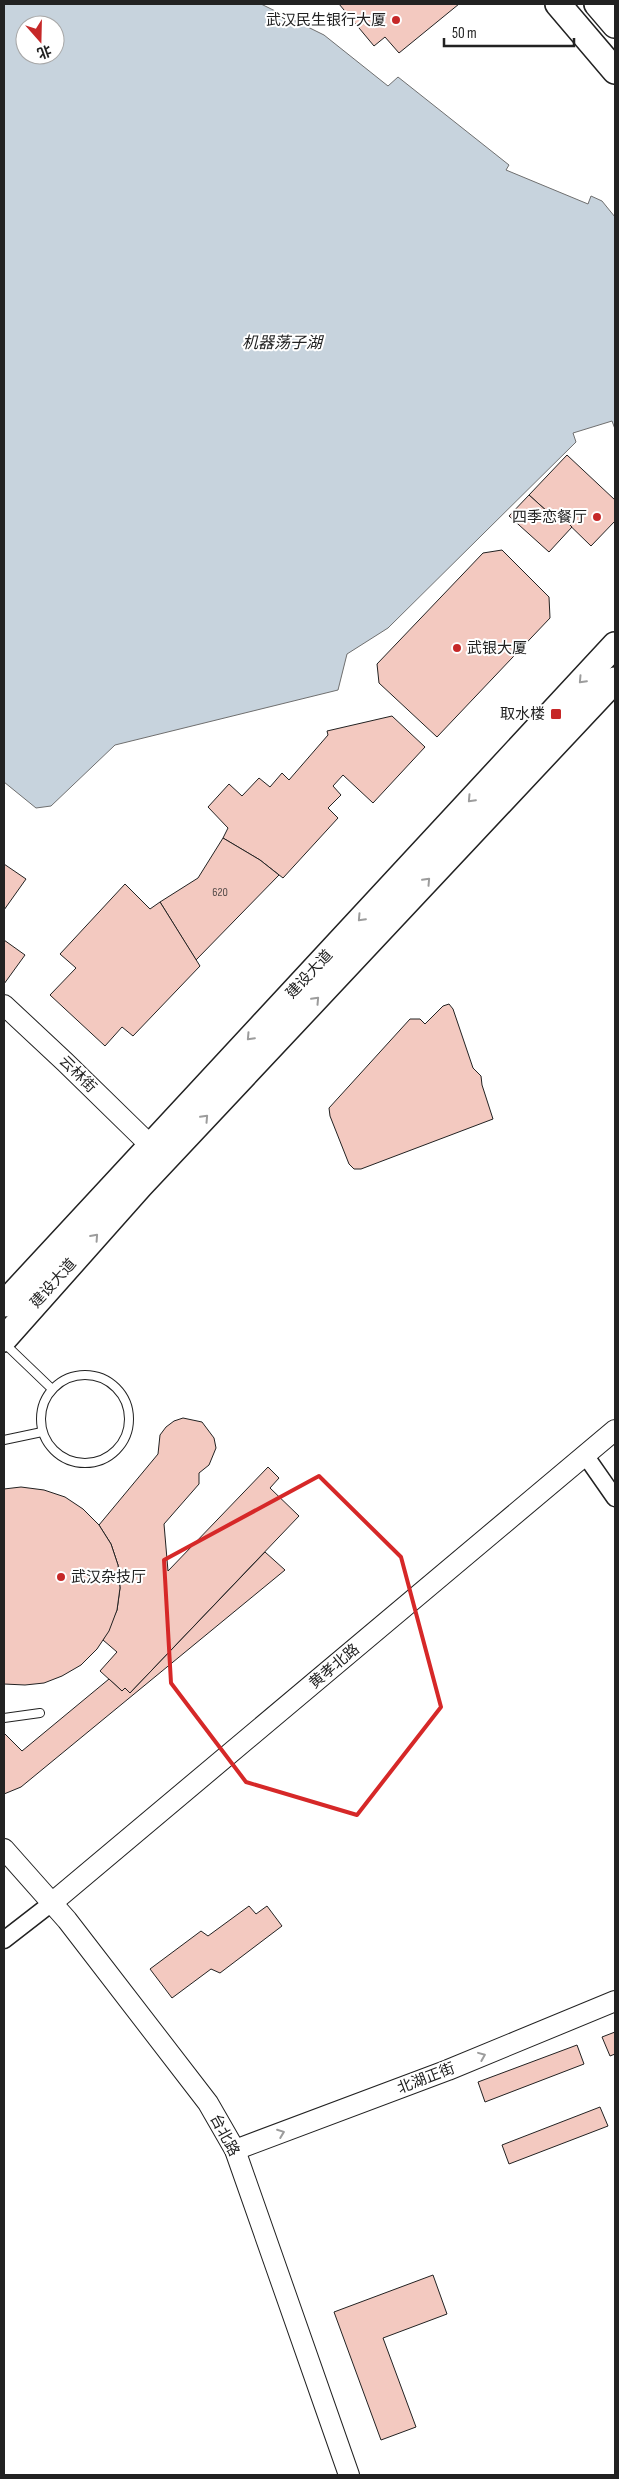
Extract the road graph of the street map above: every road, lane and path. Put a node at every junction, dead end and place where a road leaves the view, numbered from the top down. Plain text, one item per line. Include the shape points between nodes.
1 (558, 4) edge
2 (596, 4) edge
3 (615, 25) edge
4 (615, 71) edge
5 (615, 645) edge
6 (615, 680) edge
7 (4, 1006) edge
8 (150, 1145) junction
9 (4, 1304) edge
10 (4, 1339) edge
11 (4, 1343) edge
12 (52, 1389) junction
13 (615, 1430) edge
14 (42, 1432) junction
15 (4, 1440) edge
16 (585, 1455) junction
17 (615, 1498) edge
18 (40, 1714) dead end
19 (4, 1718) edge
20 (4, 1849) edge
21 (52, 1902) junction
22 (4, 1940) edge
23 (615, 2001) edge
24 (235, 2150) junction
25 (349, 2475) edge

1 - 4 main road
2 - 3 main road
5 -> 8 main road, 建设大道
10 -> 6 main road, 建设大道 via 140,1186
7 - 8 street, 云林街
8 - 9 main road, 建设大道
11 - 12 lane
12 - 14 lane via 40,1416
12 - 14 lane via 79,1375 106,1380 125,1400 128,1428 124,1441 115,1452 88,1464 60,1456 48,1445
13 - 16 street, 黄孝北路
14 - 15 lane
16 - 17 street
16 - 21 street, 黄孝北路
18 - 19 lane
20 - 21 street, 台北路
21 - 22 street
21 - 24 street, 台北路 via 208,2103
24 -> 23 street, 北湖正街 via 448,2070
24 - 25 street, 台北路

